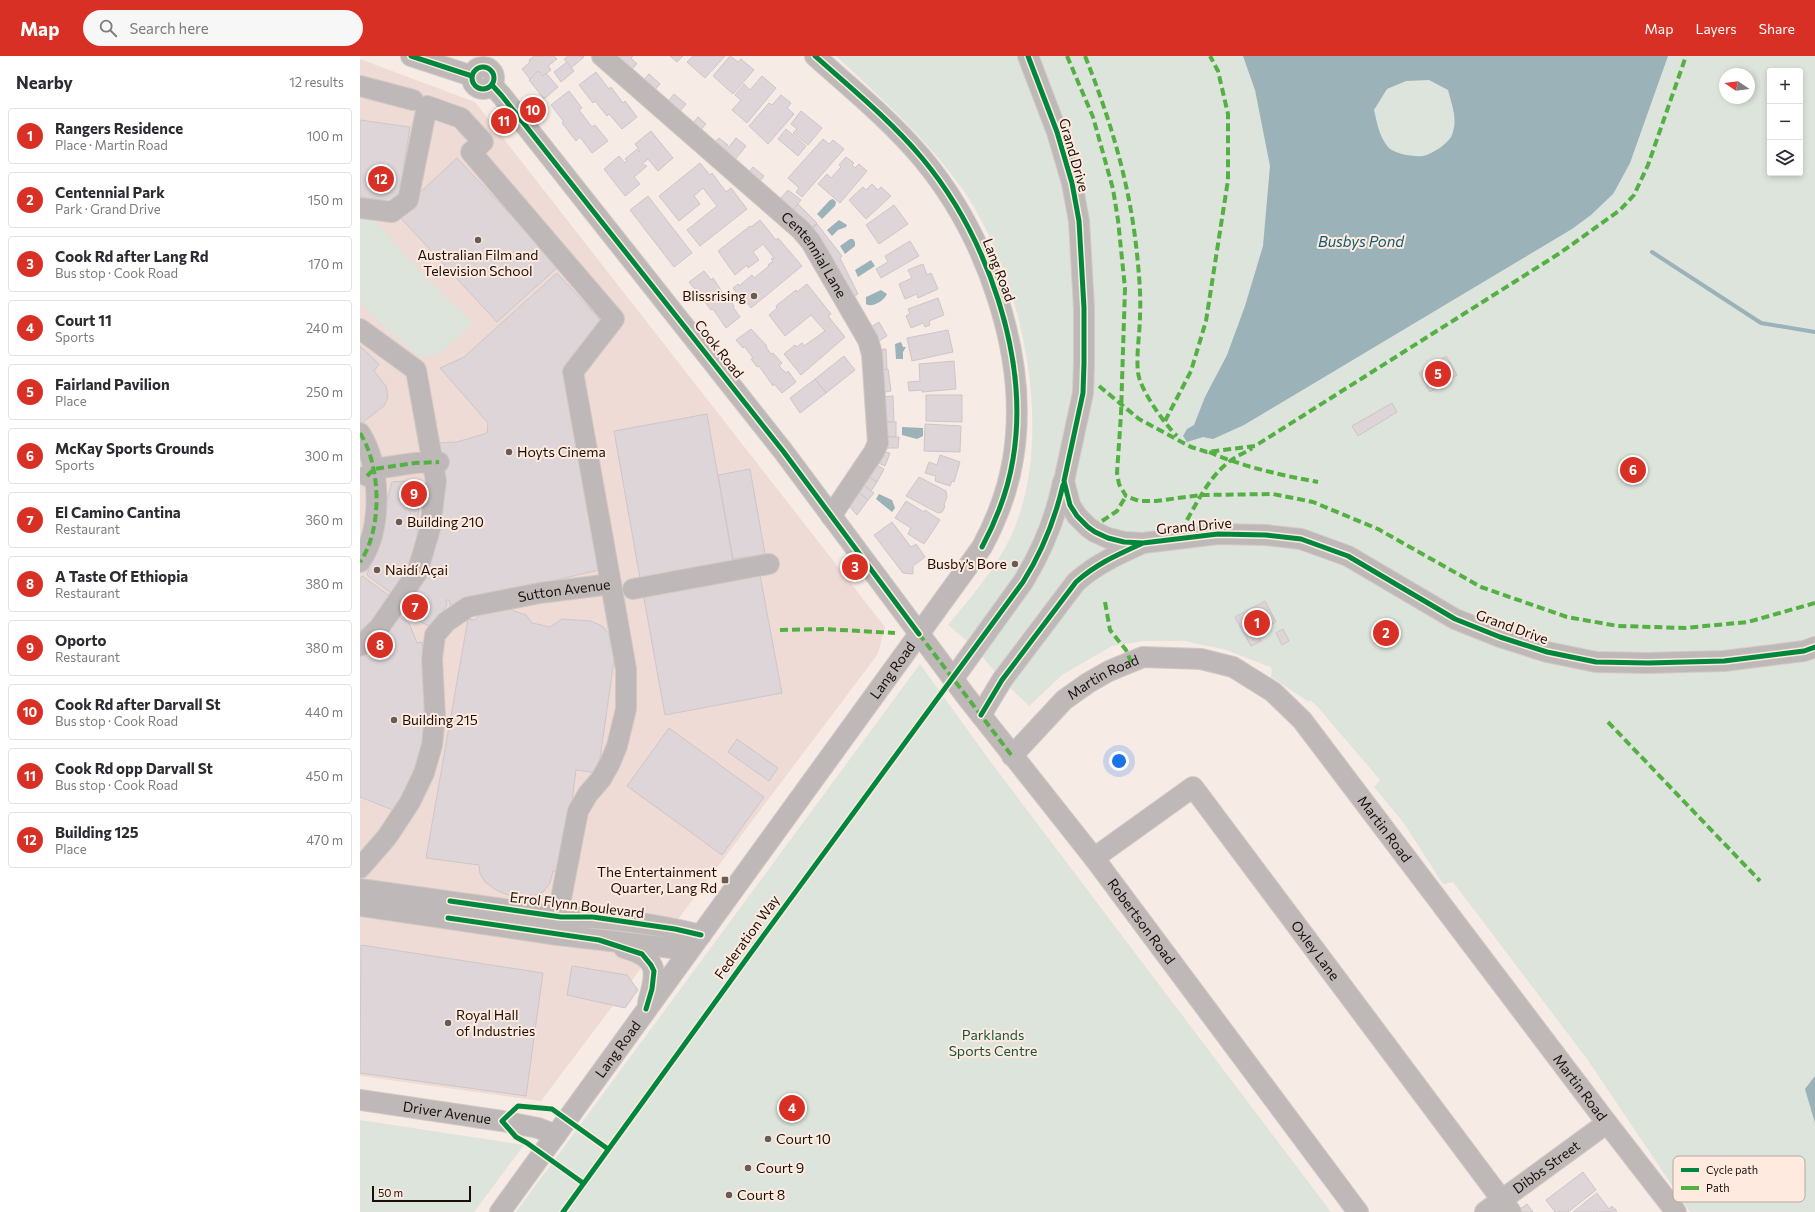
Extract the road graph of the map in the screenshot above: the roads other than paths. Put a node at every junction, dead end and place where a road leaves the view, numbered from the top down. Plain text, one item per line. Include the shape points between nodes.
1 (412, 56) edge
2 (602, 56) edge
3 (815, 56) edge
4 (1028, 56) edge
5 (488, 71) edge
6 (360, 86) edge
7 (413, 100) dead end
8 (360, 208) edge
9 (360, 329) edge
10 (360, 433) edge
11 (436, 462) junction
12 (366, 474) edge
13 (1064, 481) junction
14 (831, 516) junction
15 (1143, 543) junction
16 (360, 562) edge
17 (769, 564) dead end
18 (611, 584) junction
19 (634, 589) dead end
20 (919, 634) junction
21 (360, 646) edge
22 (1815, 647) edge
23 (953, 678) junction
24 (981, 715) junction
25 (1012, 756) junction
26 (1094, 858) junction
27 (360, 868) edge
28 (360, 888) edge
29 (360, 906) edge
30 (561, 917) junction
31 (599, 940) junction
32 (695, 942) junction
33 (646, 1009) junction
34 (360, 1100) edge
35 (1607, 1123) junction
36 (556, 1135) junction
37 (1506, 1206) edge
38 (500, 1212) edge
39 (1358, 1212) edge
40 (1485, 1212) edge
41 (1676, 1212) edge

1 - 5 street, Cook Road
2 - 14 street, Centennial Lane via 801,230 811,242 868,340 872,354 878,443
3 - 20 street, Lang Road via 892,125 923,158 939,180 981,252 1009,342 1016,405 1016,434 1004,497 982,547
4 - 13 street, Grand Drive via 1057,132 1072,184 1082,249 1085,340 1083,393
5 - 14 street, Cook Road via 760,420
6 - 7 street
8 - 18 street via 392,212 408,200 427,106 461,118 483,142 471,152 614,319 573,372
9 - 11 street via 416,370
10 - 12 street via 366,442
11 - 12 street via 415,463
11 - 21 street via 430,530 417,574 379,628
12 - 16 street via 377,496 374,525
13 - 15 street, Grand Drive via 1070,505 1088,527 1108,538
13 - 23 street via 1060,500 1034,565
14 - 20 street, Cook Road
15 - 22 street, Grand Drive via 1218,534 1301,539 1348,556 1462,621 1500,637 1547,652 1596,662 1724,661 1804,651
15 - 24 street via 1106,560 1076,582 1002,680
17 - 19 street
18 - 27 street, Sutton Avenue via 540,593 468,607 446,622 435,635 432,659 435,716 432,745 424,773 410,802 387,837
18 - 30 street, Sutton Avenue via 626,669 626,709 610,763 578,811 560,904
20 - 23 street, Robertson Road
20 - 32 street, Lang Road
23 - 24 street, Robertson Road
24 - 25 street, Robertson Road
25 - 26 street, Robertson Road
25 - 35 street, Martin Road via 1064,700 1093,680 1144,657 1201,659 1233,667 1273,692 1302,720
26 - 37 street, Oxley Lane via 1193,787
26 - 39 street, Robertson Road
28 - 30 street, Errol Flynn Boulevard
29 - 31 street
30 - 32 street, Errol Flynn Boulevard via 593,917 675,929
31 - 32 street
31 - 33 street via 642,954 652,965 654,978
32 - 33 street, Lang Road
33 - 36 street, Lang Road
34 - 36 street, Driver Avenue via 502,1121 538,1128
35 - 37 street, Dibbs Street
35 - 41 street, Martin Road
36 - 38 street, Lang Road
37 - 40 street, Dibbs Street

